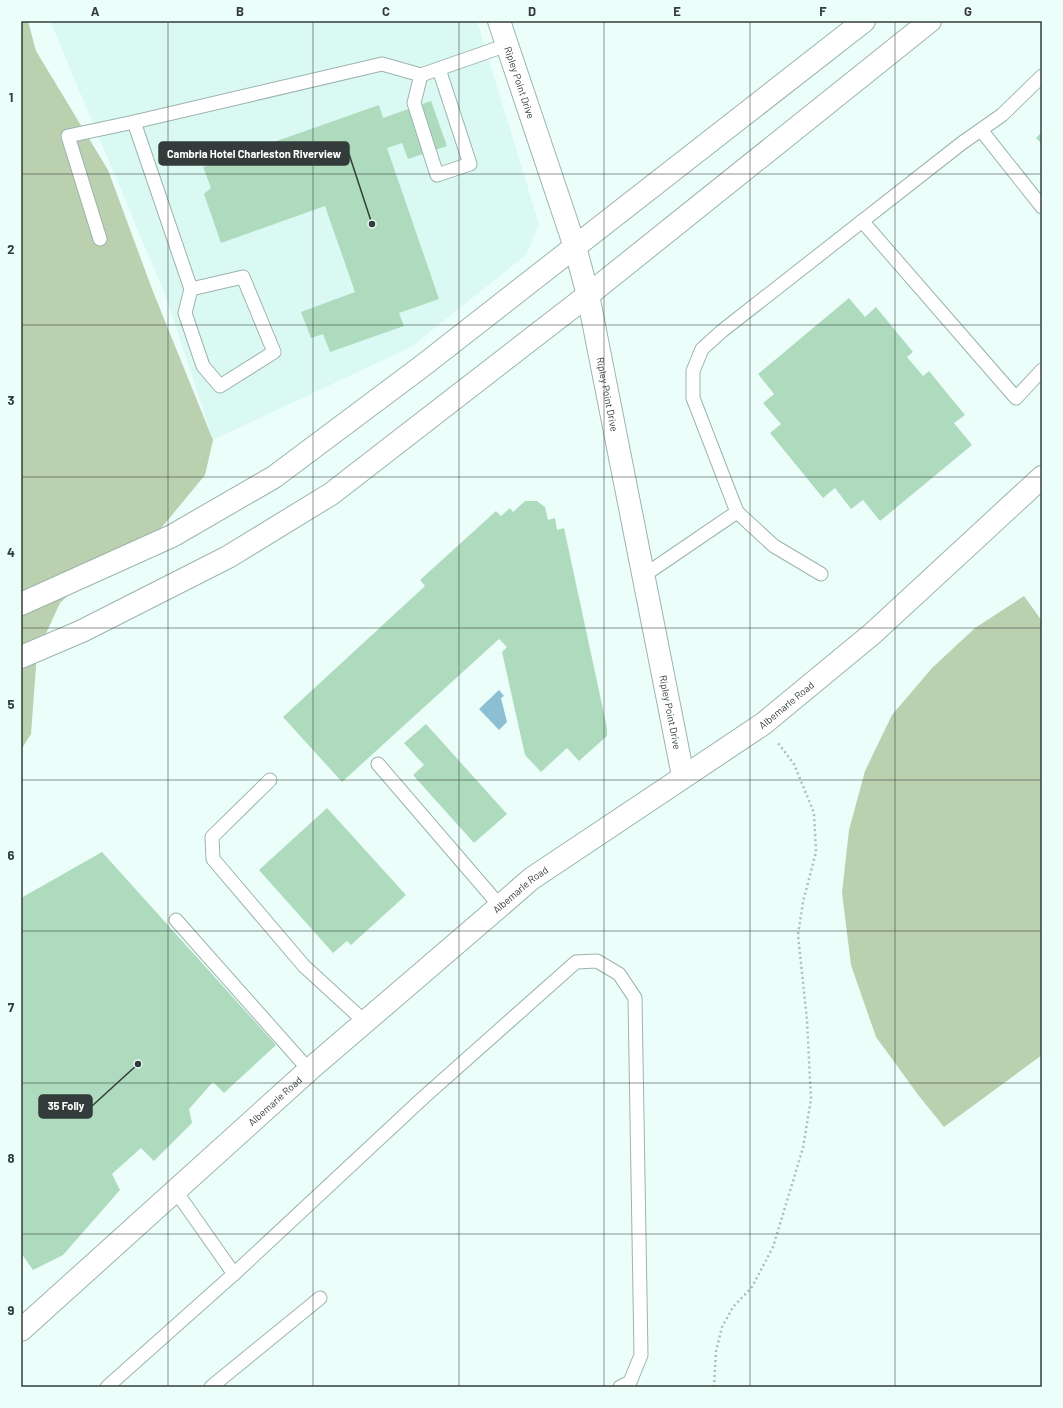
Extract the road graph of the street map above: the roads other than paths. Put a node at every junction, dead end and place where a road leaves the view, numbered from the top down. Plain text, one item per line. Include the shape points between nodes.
1 (499, 21) edge
2 (864, 21) edge
3 (930, 21) edge
4 (507, 45) junction
5 (438, 69) junction
6 (421, 75) junction
7 (1042, 76) edge
8 (134, 122) junction
9 (981, 130) junction
10 (1042, 207) edge
11 (862, 221) junction
12 (100, 239) dead end
13 (575, 247) junction
14 (190, 289) junction
15 (588, 295) junction
16 (1042, 370) edge
17 (1042, 477) edge
18 (737, 512) junction
19 (821, 574) dead end
20 (643, 576) junction
21 (21, 604) edge
22 (21, 657) edge
23 (378, 764) dead end
24 (683, 776) junction
25 (270, 780) dead end
26 (500, 906) junction
27 (176, 920) dead end
28 (364, 1021) junction
29 (308, 1070) junction
30 (175, 1190) junction
31 (234, 1274) junction
32 (320, 1298) dead end
33 (21, 1330) edge
34 (106, 1387) edge
35 (211, 1387) edge
36 (620, 1387) edge

1 - 4 street, Ripley Point Drive
2 - 13 street
3 - 15 street
4 - 5 lane
4 - 13 street, Ripley Point Drive
5 - 6 lane
5 - 6 lane via 470,164 437,175 414,103
6 - 8 lane via 382,64
7 - 9 lane via 1002,115
8 - 12 lane via 68,136
8 - 14 lane
9 - 10 lane
9 - 11 lane
11 - 16 lane via 1016,398
11 - 18 lane via 702,349 693,371 693,398
13 - 15 street, Ripley Point Drive
13 - 21 street via 274,477 172,536
14 - 14 lane via 185,312 203,366 220,386 274,352 242,277
15 - 20 street, Ripley Point Drive
15 - 22 street via 331,494 228,557 82,631
17 - 24 street, Albemarle Road via 872,634 763,724
18 - 19 lane via 774,546
18 - 20 lane
20 - 24 street, Ripley Point Drive
23 - 26 lane
24 - 26 street, Albemarle Road via 531,880
25 - 28 lane via 212,837 213,859 304,966
26 - 28 street, Albemarle Road
27 - 29 lane
28 - 29 street, Albemarle Road
29 - 30 street, Albemarle Road
30 - 31 lane
30 - 33 street, Albemarle Road
31 - 34 lane
31 - 36 lane via 424,1097 576,962 597,961 619,974 634,998 641,1355 630,1382
32 - 35 lane

